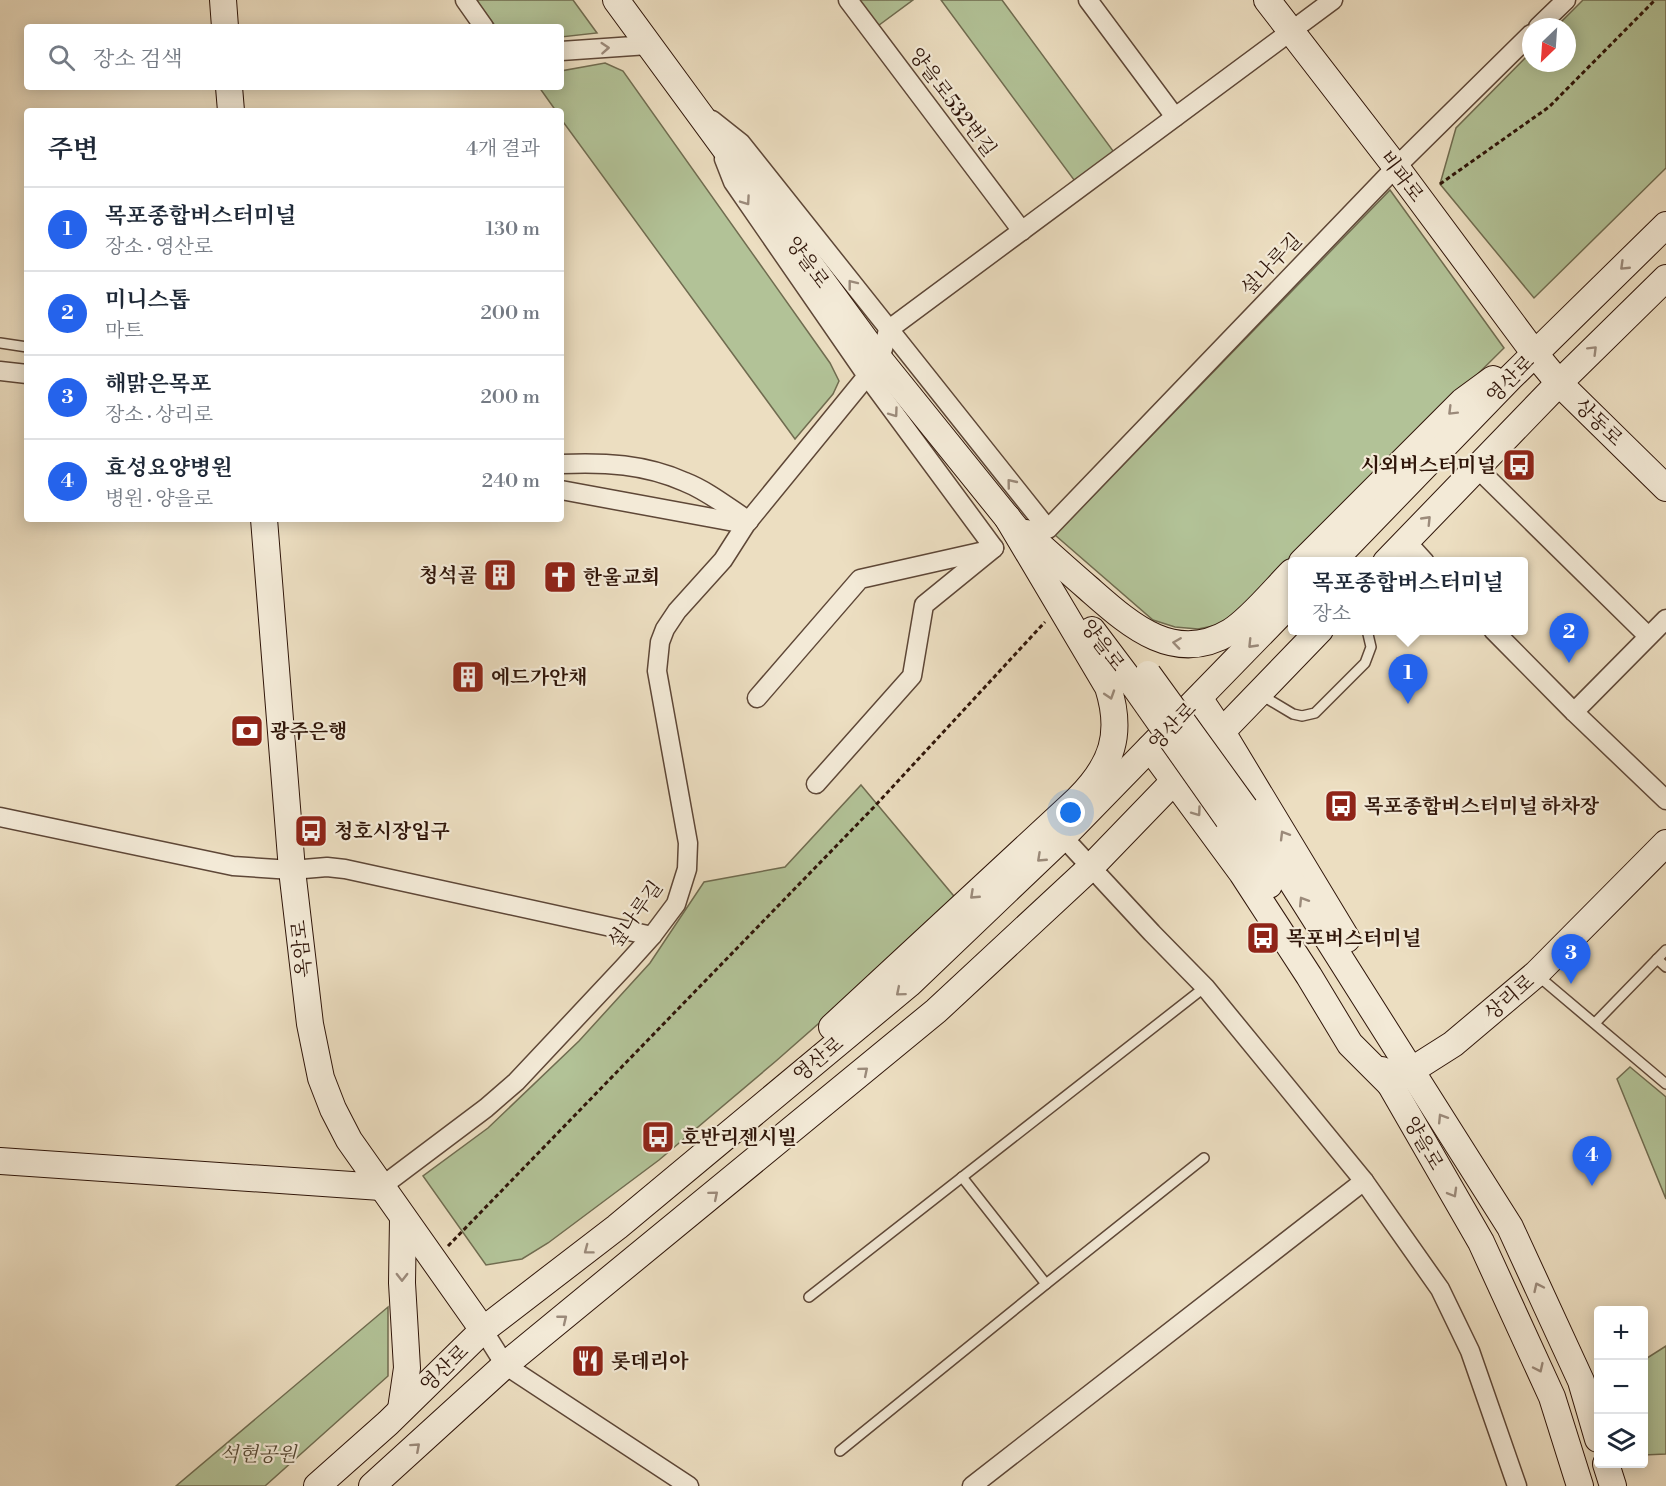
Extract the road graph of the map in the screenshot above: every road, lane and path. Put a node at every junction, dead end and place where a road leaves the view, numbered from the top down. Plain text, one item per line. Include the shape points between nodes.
1 (223, 0) edge
2 (465, 0) edge
3 (616, 0) edge
4 (848, 0) edge
5 (1089, 0) edge
6 (1267, 0) edge
7 (1333, 0) edge
8 (1566, 0) edge
9 (1655, 0) edge
10 (1547, 18) edge
11 (225, 24) edge
12 (482, 24) edge
13 (1290, 32) junction
14 (1522, 43) edge
15 (648, 45) junction
16 (564, 51) edge
17 (229, 90) edge
18 (689, 101) junction
19 (231, 108) edge
20 (1175, 117) junction
21 (1396, 167) junction
22 (1440, 184) dead end
23 (1666, 225) edge
24 (1022, 231) junction
25 (1666, 278) edge
26 (888, 330) junction
27 (0, 343) edge
28 (24, 347) edge
29 (1534, 354) junction
30 (874, 368) junction
31 (0, 371) edge
32 (24, 374) edge
33 (1559, 383) junction
34 (564, 464) edge
35 (1477, 468) junction
36 (1666, 488) edge
37 (564, 491) edge
38 (1007, 517) junction
39 (264, 522) edge
40 (748, 523) junction
41 (1406, 542) junction
42 (994, 548) junction
43 (1306, 557) edge
44 (1336, 557) edge
45 (1390, 557) edge
46 (1421, 557) edge
47 (1288, 577) edge
48 (1060, 606) junction
49 (1288, 607) edge
50 (1666, 619) edge
51 (1315, 635) edge
52 (1368, 635) edge
53 (1499, 635) edge
54 (1647, 636) junction
55 (1259, 694) junction
56 (757, 698) dead end
57 (1199, 698) junction
58 (1574, 712) junction
59 (1222, 732) junction
60 (1150, 748) junction
61 (1174, 781) junction
62 (816, 784) dead end
63 (1666, 800) edge
64 (1237, 813) junction
65 (0, 817) edge
66 (1063, 837) junction
67 (1666, 844) edge
68 (1090, 868) junction
69 (292, 870) junction
70 (652, 936) junction
71 (1666, 950) edge
72 (1657, 959) junction
73 (1666, 967) edge
74 (1536, 974) junction
75 (1205, 987) junction
76 (1595, 1023) junction
77 (1412, 1070) junction
78 (1390, 1084) junction
79 (1666, 1084) edge
80 (1204, 1158) dead end
81 (0, 1161) edge
82 (962, 1177) junction
83 (1364, 1181) junction
84 (381, 1187) junction
85 (403, 1219) junction
86 (616, 1227) junction
87 (433, 1261) junction
88 (1046, 1284) junction
89 (809, 1297) dead end
90 (483, 1330) junction
91 (505, 1365) junction
92 (401, 1409) junction
93 (1594, 1423) edge
94 (840, 1451) dead end
95 (1607, 1468) edge
96 (317, 1486) edge
97 (372, 1486) edge
98 (689, 1486) edge
99 (972, 1486) edge
100 (1517, 1486) edge
101 (1580, 1486) edge
102 (1613, 1486) edge

1 - 11 street
2 - 12 street
3 - 15 street, 양을로
4 - 24 street, 양을로532번길
5 - 20 street
6 - 13 street, 비파로
7 - 13 street
8 - 10 street
9 - 22 path via 1549,106
13 - 20 street
13 - 21 street, 비파로
14 - 21 street, 섶나루길
16 -> 15 street
15 - 18 street, 양을로
17 - 19 street
26 -> 18 street via 741,143
18 - 30 street, 양을로
20 - 24 street
21 -> 26 street, 섶나루길 via 1048,529
21 - 29 street, 비파로
23 -> 29 street, 영산로
24 - 26 street
33 -> 25 street, 영산로
26 - 30 street
27 - 28 lane
29 - 33 street, 상동로
29 -> 43 street via 1463,400
29 - 44 street, 영산로
30 - 38 street, 양을로
30 - 40 street, 섶나루길
30 -> 42 street
31 - 32 street
33 - 35 street, 영산로
33 - 36 street, 상동로
34 - 40 street via 598,462 647,468 687,482
41 -> 35 street, 영산로
35 - 54 street
37 - 40 street
47 -> 38 street via 1230,633 1202,643 1172,643 1131,625
38 - 48 street
38 - 64 street, 양을로, bridge via 1141,680
39 - 69 street, 옥암로
40 - 70 street, 섶나루길 via 723,560 677,611 660,642 657,671 688,843 687,869 676,904
41 - 45 street, 영산로
41 - 46 street
42 - 56 street via 860,579
42 - 62 street via 924,605 912,676
48 -> 86 street via 1100,672 1113,703 1115,730 1100,775
48 - 87 path via 874,807
49 -> 57 street, 영산로
50 - 54 street
51 - 55 street, 영산로
52 - 55 lane via 1371,647 1365,663 1315,713 1293,714
53 - 58 street
54 - 58 street
55 - 59 street, 영산로
57 - 59 street
57 - 60 street, 영산로
58 - 63 street
59 - 61 street, 영산로
77 -> 59 street via 1383,1000
60 - 61 street
60 - 66 street, 영산로
61 - 68 street, 영산로
61 -> 78 street via 1242,873 1350,1044
77 -> 64 street, 양을로
64 - 78 street, 양을로
65 - 69 street via 233,866
66 - 68 street
66 -> 86 street, 영산로 via 909,984
67 - 74 street, 상리로
68 - 75 street
91 -> 68 street, 영산로 via 936,1011
69 - 70 street via 345,869
69 - 84 street, 옥암로 via 310,1024 321,1078 349,1140
70 - 84 street, 섶나루길 via 516,1082
71 - 72 lane
72 - 73 lane
72 - 76 lane
74 - 76 lane
74 - 77 street, 상리로 via 1466,1034
75 - 82 lane
75 - 83 street
76 - 79 lane
77 - 78 street, 상리로
93 -> 77 street, 양을로 via 1581,1381 1510,1227
78 -> 101 street, 양을로 via 1481,1242 1552,1397
80 - 88 lane
81 - 84 street
82 - 88 lane
82 - 89 lane
83 - 99 street
83 - 100 street via 1440,1289 1470,1352
84 - 85 street, 옥암로
85 - 87 street, 옥암로
85 -> 92 street via 407,1368
86 -> 90 street, 영산로
87 - 90 street, 옥암로
88 - 94 lane
90 - 91 street
90 - 92 street, 영산로
97 -> 91 street, 영산로
91 - 98 street
92 - 96 street, 영산로
95 - 102 street

